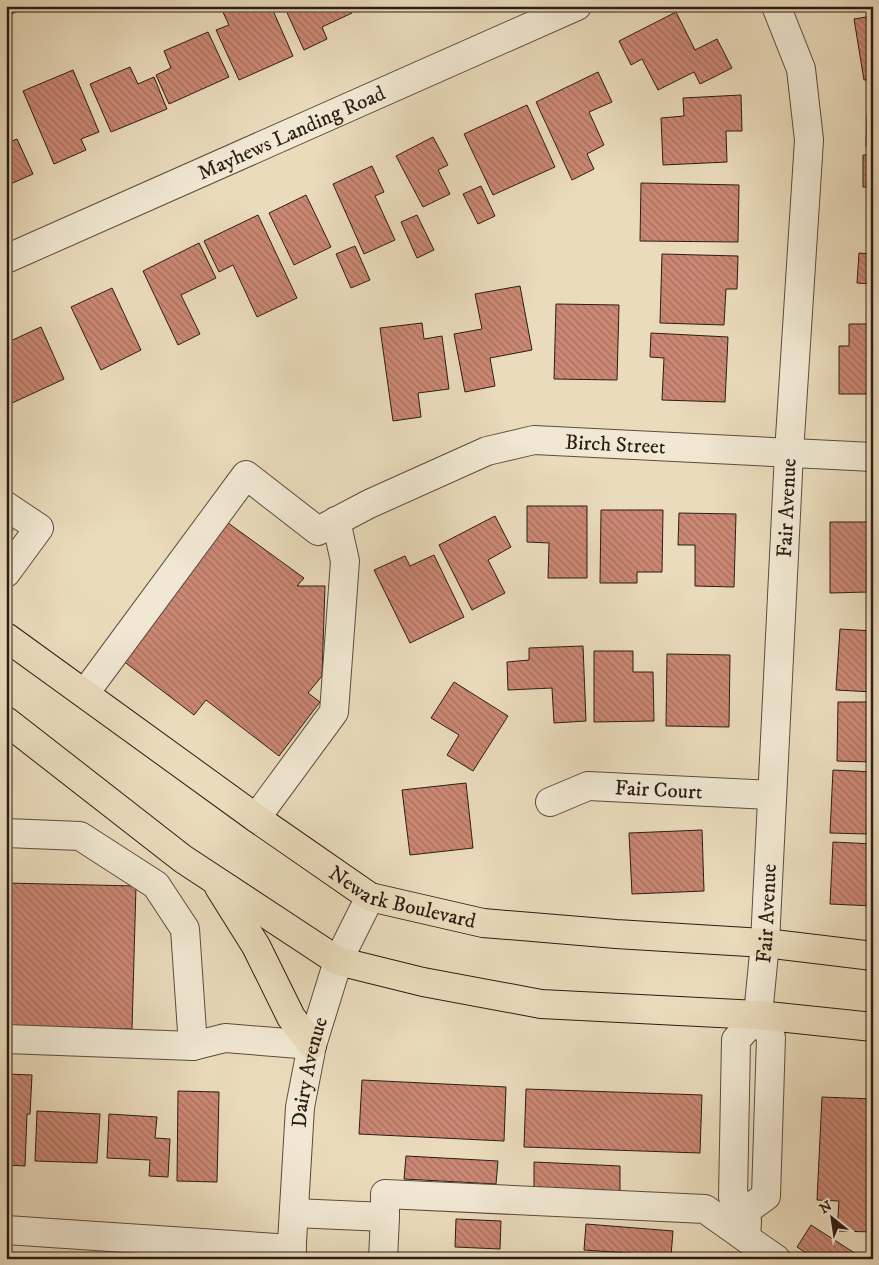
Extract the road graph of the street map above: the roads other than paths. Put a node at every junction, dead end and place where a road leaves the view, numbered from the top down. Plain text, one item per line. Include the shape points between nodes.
1 (577, 6) edge
2 (776, 6) edge
3 (6, 259) edge
4 (789, 453) junction
5 (873, 457) edge
6 (6, 506) edge
7 (336, 521) junction
8 (6, 573) edge
9 (6, 637) edge
10 (85, 693) junction
11 (6, 721) edge
12 (772, 795) junction
13 (550, 802) dead end
14 (256, 818) junction
15 (15, 833) edge
16 (214, 880) junction
17 (370, 897) junction
18 (765, 943) junction
19 (873, 956) edge
20 (338, 961) junction
21 (758, 1015) junction
22 (873, 1027) edge
23 (6, 1040) edge
24 (312, 1045) junction
25 (193, 1046) junction
26 (294, 1213) junction
27 (385, 1217) junction
28 (6, 1230) edge
29 (746, 1238) junction
30 (292, 1254) edge
31 (382, 1259) edge
32 (776, 1259) edge

1 - 3 street, Mayhews Landing Road
2 - 4 street, Fair Avenue via 801,69 809,140
4 - 5 street, Birch Street
4 - 7 street, Birch Street via 534,440 487,451
4 - 12 street, Fair Avenue
6 - 8 street via 39,528
7 - 10 street, Birch Street via 318,531 246,475
7 - 14 street via 345,560 334,712
9 - 10 main road, Newark Boulevard
10 - 14 main road, Newark Boulevard
11 - 16 main road
12 - 13 street, Fair Court via 588,786
12 - 18 street, Fair Avenue
14 - 17 main road, Newark Boulevard
15 - 25 street via 80,836 156,885 185,929
16 - 20 main road
16 - 24 main road via 256,946 291,1017
17 - 18 main road, Newark Boulevard via 483,923
17 - 20 street, Dairy Avenue
18 - 19 main road, Newark Boulevard
18 - 21 street, Fair Avenue
20 - 21 main road via 423,982 541,1004
20 - 24 street, Dairy Avenue
21 - 22 main road
21 - 29 street via 736,1040 733,1197 747,1210
23 - 25 street
24 - 25 street via 225,1038
24 - 26 street, Dairy Avenue via 300,1107
26 - 27 street
26 - 30 street, Dairy Avenue
27 - 29 street via 385,1194 705,1209
27 - 31 street
28 - 30 street
29 - 32 street

